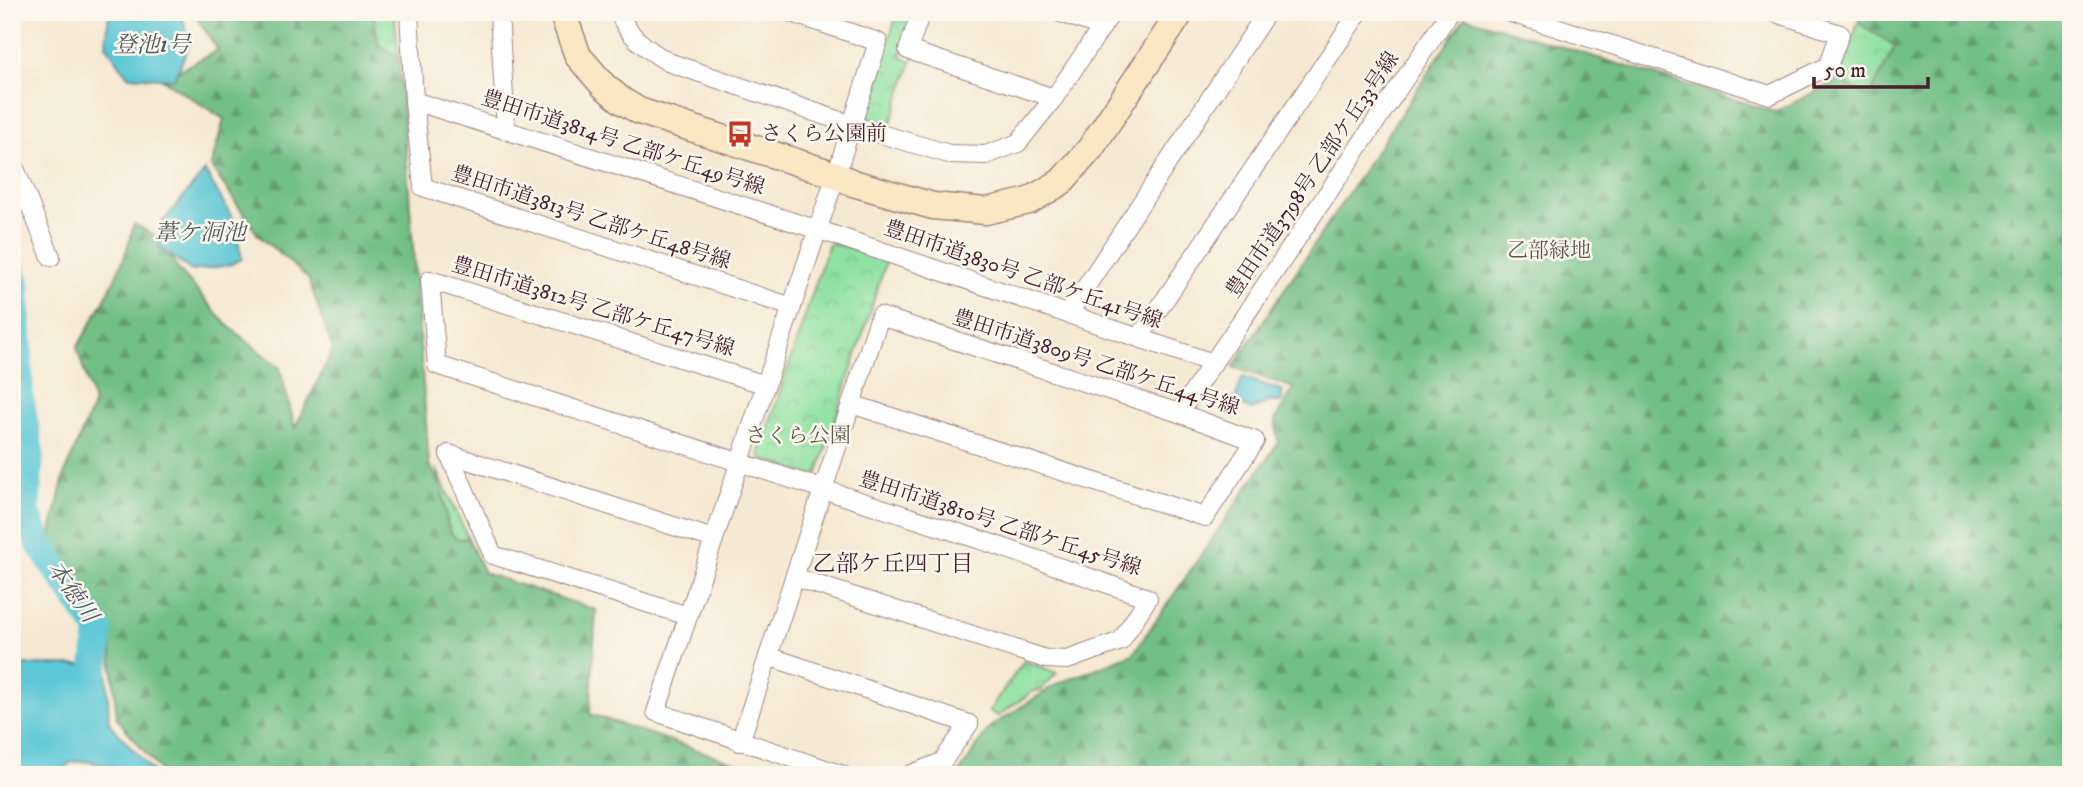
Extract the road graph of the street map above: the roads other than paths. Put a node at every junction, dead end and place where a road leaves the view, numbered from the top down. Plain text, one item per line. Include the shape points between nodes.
1 (409, 12) edge
2 (499, 12) edge
3 (562, 12) edge
4 (619, 12) edge
5 (789, 12) edge
6 (921, 12) edge
7 (1058, 12) edge
8 (1181, 12) edge
9 (1267, 12) edge
10 (1359, 12) edge
11 (1450, 12) edge
12 (1508, 12) edge
13 (1773, 12) edge
14 (1107, 20) edge
15 (1054, 98) junction
16 (414, 101) junction
17 (852, 124) junction
18 (506, 130) junction
19 (12, 161) edge
20 (844, 179) junction
21 (817, 230) junction
22 (51, 257) dead end
23 (792, 307) junction
24 (1068, 314) junction
25 (1139, 338) junction
26 (1213, 363) junction
27 (766, 385) junction
28 (851, 404) junction
29 (1179, 413) junction
30 (740, 462) junction
31 (823, 489) junction
32 (714, 539) junction
33 (794, 577) junction
34 (688, 616) junction
35 (768, 656) junction
36 (740, 742) junction
37 (843, 775) edge
38 (909, 775) edge

1 - 16 street, 豊田市道3813号 乙部ケ丘48号線
2 - 18 street
3 - 20 street via 579,56 604,86 639,111
4 - 17 street via 641,46 668,62
5 - 17 street via 878,42
6 - 15 street via 908,50
7 - 14 street
8 - 20 street via 1090,149 1061,182 1029,201 986,211 933,206
9 - 24 street
10 - 25 street
11 - 26 street, 豊田市道3798号 乙部ケ丘33号線
12 - 13 street via 1770,95 1828,66 1840,34
14 - 15 street
15 - 17 street via 1018,143 986,155 949,154
16 - 18 street, 豊田市道3814号 乙部ケ丘49号線
16 - 23 street, 豊田市道3813号 乙部ケ丘48号線 via 423,187
17 - 20 street
18 - 21 street, 豊田市道3814号 乙部ケ丘49号線
19 - 22 street
20 - 21 street
21 - 23 street
21 - 24 street, 豊田市道3830号 乙部ケ丘41号線
23 - 27 street
24 - 25 street, 豊田市道3830号 乙部ケ丘41号線
25 - 26 street, 豊田市道3830号 乙部ケ丘41号線
26 - 29 street, 豊田市道3798号 乙部ケ丘33号線
27 - 30 street
27 - 30 street, 豊田市道3812号 乙部ケ丘47号線 via 430,280 437,365
28 - 29 street, 豊田市道3809号 乙部ケ丘44号線 via 880,316
28 - 29 street, 豊田市道3809号 乙部ケ丘44号線 via 1205,517 1255,440
28 - 31 street
30 - 31 street
30 - 32 street
31 - 33 street
31 - 33 street, 豊田市道3810号 乙部ケ丘45号線 via 1148,598 1121,641 1067,660 1046,659
32 - 34 street
32 - 34 street via 449,454 494,555
33 - 35 street
34 - 36 street via 656,712
35 - 36 street
35 - 38 street via 969,724 942,762
36 - 37 street

